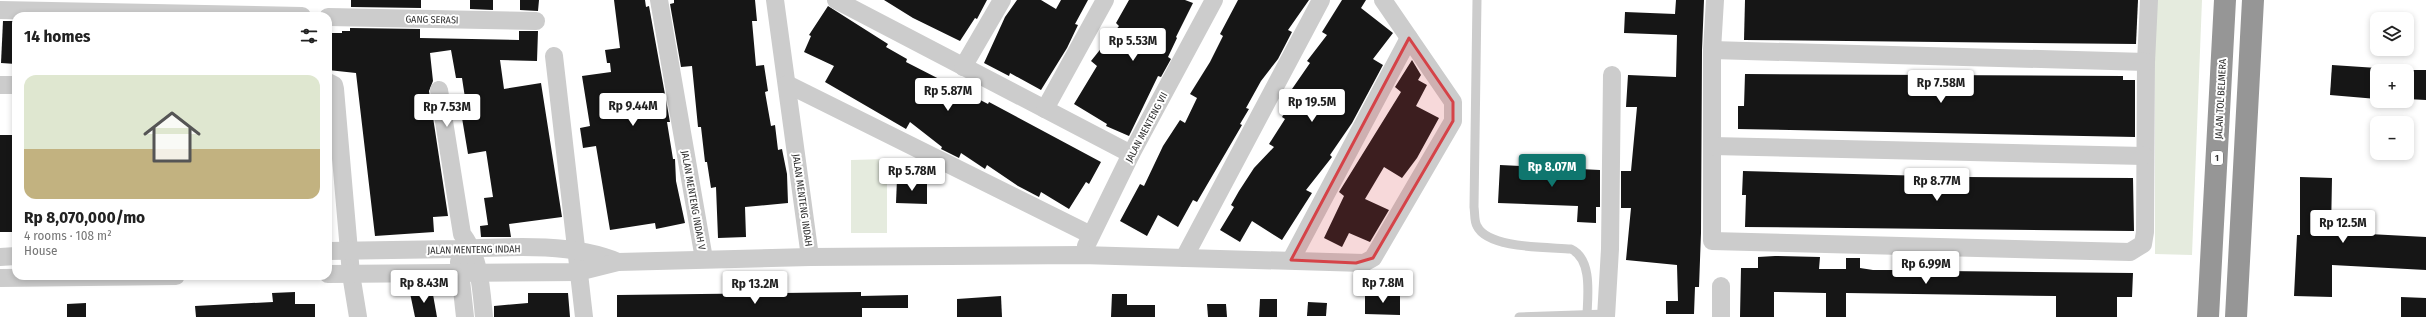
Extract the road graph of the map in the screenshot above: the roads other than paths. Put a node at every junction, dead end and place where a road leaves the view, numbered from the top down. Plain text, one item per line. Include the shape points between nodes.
1 (659, 0) edge
2 (775, 0) edge
3 (836, 0) edge
4 (1002, 0) edge
5 (1105, 0) edge
6 (1214, 0) edge
7 (1321, 0) edge
8 (1383, 0) edge
9 (1477, 0) edge
10 (1715, 0) edge
11 (2149, 0) edge
12 (2225, 0) edge
13 (2253, 0) edge
14 (0, 10) edge
15 (101, 12) edge
16 (332, 16) edge
17 (536, 21) dead end
18 (1409, 38) junction
19 (1712, 50) junction
20 (554, 56) dead end
21 (2146, 62) junction
22 (964, 67) junction
23 (1612, 75) dead end
24 (332, 84) edge
25 (787, 84) junction
26 (0, 85) edge
27 (12, 85) edge
28 (439, 90) dead end
29 (1045, 109) junction
30 (1712, 146) junction
31 (1131, 154) junction
32 (2144, 156) junction
33 (1091, 235) junction
34 (464, 243) junction
35 (332, 251) edge
36 (350, 251) junction
37 (576, 251) junction
38 (1081, 255) junction
39 (12, 256) edge
40 (0, 257) edge
41 (810, 257) junction
42 (1184, 258) junction
43 (704, 259) junction
44 (1290, 260) junction
45 (618, 262) junction
46 (578, 272) junction
47 (461, 273) junction
48 (479, 273) junction
49 (332, 274) edge
50 (351, 274) junction
51 (0, 278) edge
52 (12, 278) edge
53 (1721, 286) dead end
54 (1587, 314) junction
55 (1606, 316) edge
56 (358, 317) edge
57 (465, 317) edge
58 (484, 317) edge
59 (584, 317) edge
60 (1519, 317) edge
61 (1721, 317) edge
62 (2208, 317) edge
63 (2236, 317) edge

1 - 43 street, JALAN MENTENG INDAH V
2 - 25 street, JALAN MENTENG INDAH
3 - 22 street
4 - 22 street
5 - 29 street
6 - 31 street, JALAN MENTENG VII
7 - 42 street
8 - 18 street
9 - 54 lane via 1474,207 1477,226 1488,238 1502,243 1571,249 1578,253 1584,261 1588,292
10 - 19 street
11 - 21 street
12 - 62 highway, JALAN TOL BELMERA / 1
13 - 63 highway
14 - 15 street
16 - 17 street, GANG SERASI
18 - 44 street
18 - 44 street via 1452,102 1453,121 1374,258 1364,263
19 - 21 street
19 - 30 street
20 - 37 street
21 - 32 street
22 - 29 street
23 - 55 street via 1610,249
24 - 36 street via 335,89
25 - 33 street
25 - 41 street, JALAN MENTENG INDAH
26 - 27 street
28 - 34 street
29 - 31 street
30 - 32 street
30 - 32 street via 1712,241 2130,252 2143,244 2145,232
31 - 33 street, JALAN MENTENG VII
33 - 38 street, JALAN MENTENG VII
34 - 36 street, JALAN MENTENG INDAH
34 - 37 street, JALAN MENTENG INDAH
34 - 47 street
34 - 48 street
35 - 36 street, JALAN MENTENG INDAH
36 - 50 street
37 - 45 street, JALAN MENTENG INDAH via 598,254
37 - 46 street
38 - 41 street
38 - 42 street
39 - 40 street
41 - 43 street, JALAN MENTENG INDAH
42 - 44 street
43 - 45 street, JALAN MENTENG INDAH
45 - 46 street, JALAN MENTENG INDAH
46 - 48 street, JALAN MENTENG INDAH
46 - 59 street
47 - 48 street, JALAN MENTENG INDAH
47 - 50 street, JALAN MENTENG INDAH
47 - 57 street
48 - 58 street
49 - 50 street, JALAN MENTENG INDAH
50 - 56 street
51 - 52 street
53 - 61 street
54 - 55 lane
54 - 60 lane

